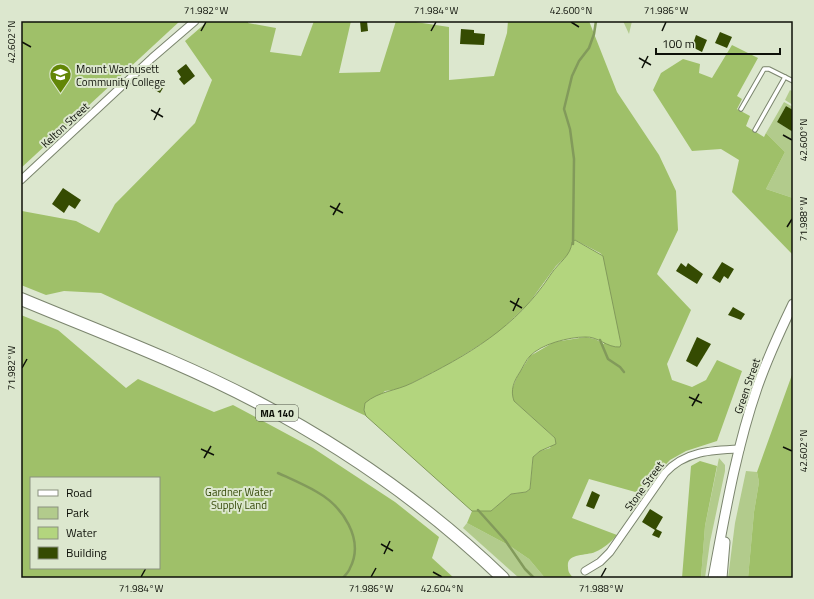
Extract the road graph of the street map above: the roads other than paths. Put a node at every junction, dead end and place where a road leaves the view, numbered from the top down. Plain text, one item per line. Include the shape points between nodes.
1 (195, 21) edge
2 (785, 77) junction
3 (793, 81) edge
4 (741, 109) dead end
5 (755, 130) dead end
6 (21, 180) edge
7 (21, 299) edge
8 (793, 304) edge
9 (740, 449) junction
10 (733, 479) junction
11 (585, 571) dead end
12 (503, 578) edge
13 (713, 578) edge
14 (722, 578) edge

1 - 6 street, Kelton Street
2 - 3 lane
2 - 4 lane via 764,69
2 - 5 lane
7 - 12 highway, MA 140 via 173,361 296,423 406,496
8 - 9 street, Green Street via 757,388
9 - 10 street, Green Street
9 - 11 street, Stone Street via 700,452 674,464 610,552
10 - 13 street, Green Street
10 - 14 street, Green Street

